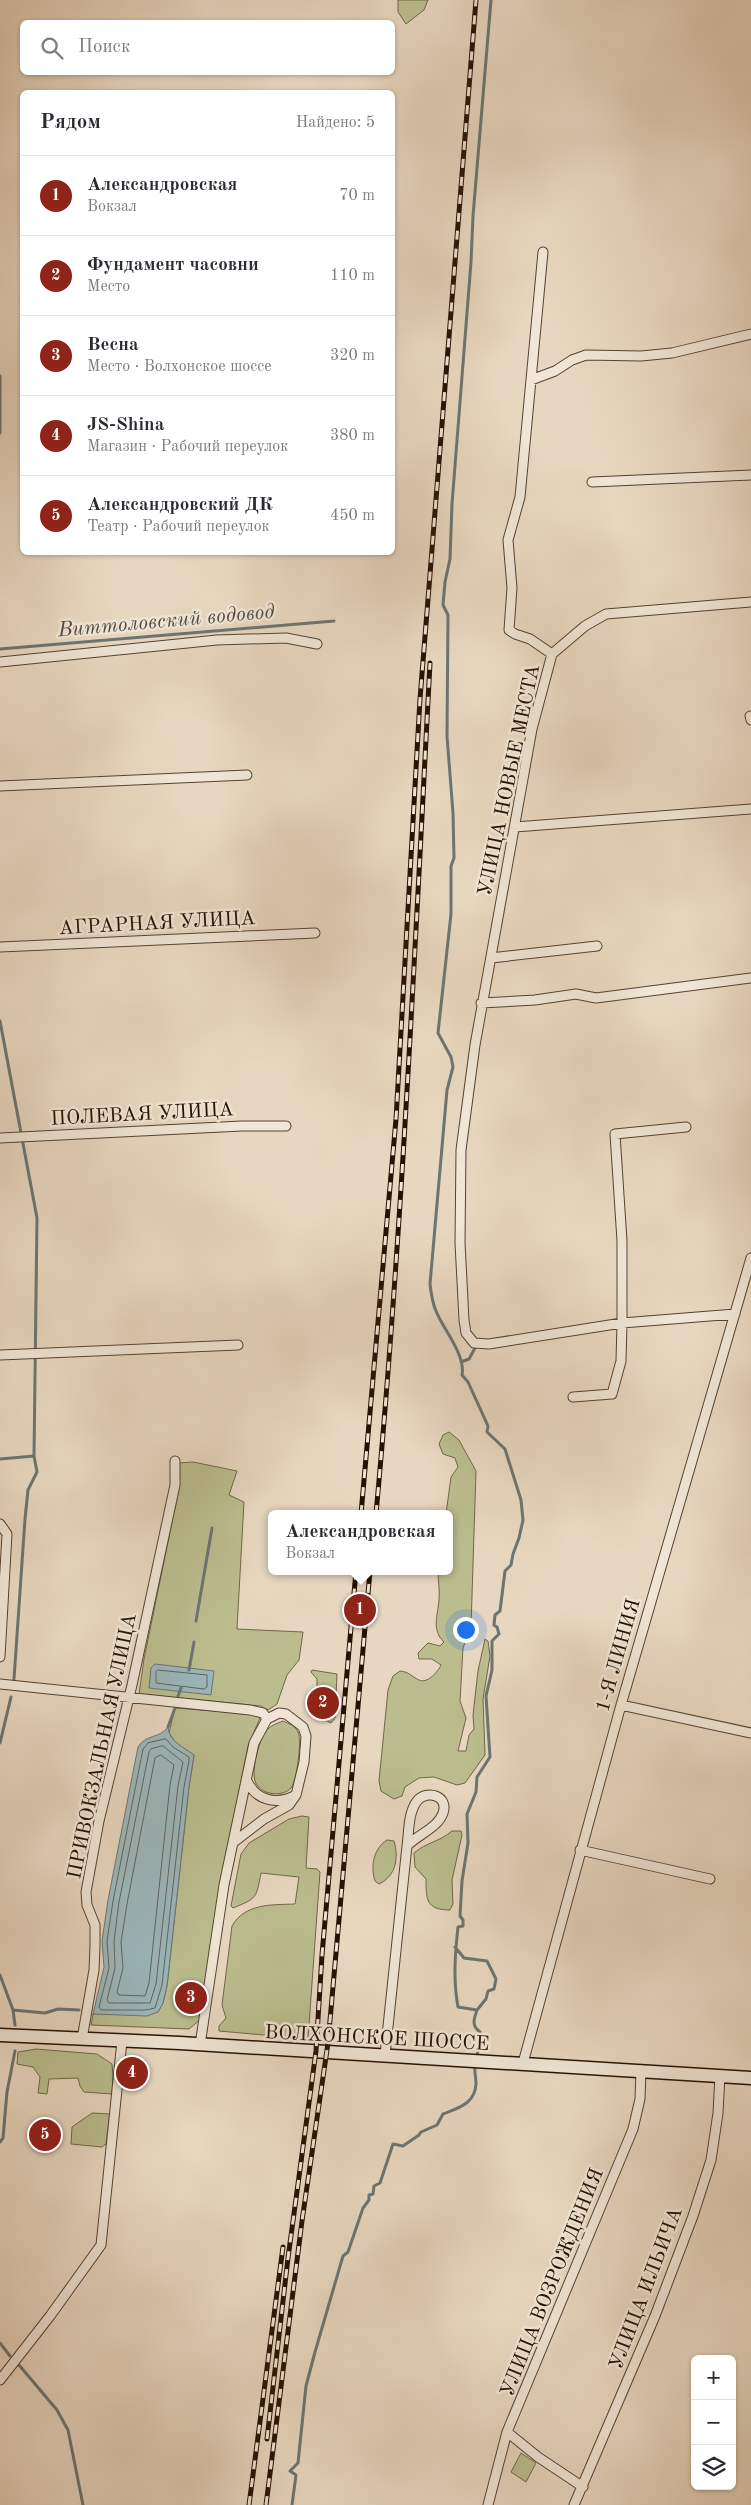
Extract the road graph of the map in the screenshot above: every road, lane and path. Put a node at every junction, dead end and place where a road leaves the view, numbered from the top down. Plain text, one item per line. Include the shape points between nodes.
1 (543, 252) dead end
2 (751, 334) edge
3 (534, 379) junction
4 (751, 475) edge
5 (592, 482) dead end
6 (751, 602) edge
7 (316, 644) dead end
8 (552, 654) junction
9 (0, 662) edge
10 (750, 716) edge
11 (751, 720) edge
12 (246, 775) dead end
13 (0, 786) edge
14 (751, 809) edge
15 (515, 827) junction
16 (315, 933) dead end
17 (597, 946) dead end
18 (0, 947) edge
19 (490, 958) junction
20 (751, 978) edge
21 (481, 1003) junction
22 (286, 1126) dead end
23 (686, 1127) dead end
24 (0, 1138) edge
25 (751, 1258) edge
26 (735, 1314) junction
27 (622, 1323) junction
28 (238, 1345) dead end
29 (0, 1354) edge
30 (573, 1397) dead end
31 (175, 1460) dead end
32 (1, 1525) edge
33 (0, 1657) edge
34 (0, 1680) edge
35 (0, 1685) edge
36 (129, 1698) junction
37 (621, 1705) junction
38 (267, 1718) junction
39 (751, 1734) edge
40 (247, 1781) junction
41 (296, 1795) junction
42 (234, 1842) junction
43 (406, 1846) junction
44 (580, 1850) junction
45 (710, 1879) dead end
46 (0, 2035) edge
47 (82, 2039) junction
48 (122, 2041) junction
49 (200, 2045) junction
50 (385, 2055) junction
51 (523, 2064) junction
52 (641, 2072) junction
53 (720, 2076) junction
54 (751, 2078) edge
55 (0, 2380) edge
56 (507, 2432) junction
57 (583, 2487) junction
58 (574, 2503) edge
59 (488, 2505) edge
60 (586, 2505) edge

1 - 3 street, УЛИЦА НОВЫЕ МЕСТА
2 - 3 street via 672,353 586,355
3 - 8 street, УЛИЦА НОВЫЕ МЕСТА via 520,497 508,540 512,588 509,630
4 - 5 street
6 - 8 street via 606,614 585,626
7 - 9 street via 286,638 217,640
8 - 15 street, УЛИЦА НОВЫЕ МЕСТА via 532,729
10 - 11 street
12 - 13 street
14 - 15 street
15 - 19 street, УЛИЦА НОВЫЕ МЕСТА
16 - 18 street, АГРАРНАЯ УЛИЦА
17 - 19 street
19 - 21 street, УЛИЦА НОВЫЕ МЕСТА
20 - 21 street via 596,998 576,994
21 - 27 street, УЛИЦА НОВЫЕ МЕСТА via 461,1150 460,1243 466,1333 474,1343 489,1344
22 - 24 street, ПОЛЕВАЯ УЛИЦА
23 - 27 street via 615,1134 622,1241
25 - 26 street, 1-Я ЛИНИЯ
26 - 27 street
26 - 37 street, 1-Я ЛИНИЯ
27 - 30 street via 621,1361 612,1394
28 - 29 street
31 - 36 street, ПРИВОКЗАЛЬНАЯ УЛИЦА via 175,1485
32 - 33 street via 7,1534
34 - 35 street
35 - 36 street
36 - 38 street via 258,1711
36 - 47 street, ПРИВОКЗАЛЬНАЯ УЛИЦА via 99,1821 86,1892 95,1926 95,1946
37 - 39 street
37 - 44 street, 1-Я ЛИНИЯ
38 - 40 street via 254,1743
38 - 41 street via 286,1714 303,1727 306,1748
40 - 41 street via 252,1791 267,1799 285,1800
40 - 42 street
41 - 42 street via 289,1805
42 - 49 street via 224,1885
43 - 43 street via 438,1822 444,1813 440,1798 433,1794 418,1800 413,1809
43 - 50 street
44 - 45 street
44 - 51 street, 1-Я ЛИНИЯ
46 - 47 main road, ВОЛХОНСКОЕ ШОССЕ
47 - 48 main road, ВОЛХОНСКОЕ ШОССЕ
48 - 49 main road, ВОЛХОНСКОЕ ШОССЕ
48 - 55 street via 101,2246
49 - 50 main road, ВОЛХОНСКОЕ ШОССЕ
50 - 51 main road, ВОЛХОНСКОЕ ШОССЕ
51 - 52 main road, ВОЛХОНСКОЕ ШОССЕ
52 - 53 main road, ВОЛХОНСКОЕ ШОССЕ
52 - 56 street, УЛИЦА ВОЗРОЖДЕНИЯ via 640,2099 633,2128
53 - 54 main road, ВОЛХОНСКОЕ ШОССЕ
53 - 57 street, УЛИЦА ИЛЬИЧА via 711,2160 693,2216 656,2316
56 - 57 street
56 - 59 street, УЛИЦА ВОЗРОЖДЕНИЯ
57 - 58 street, УЛИЦА ИЛЬИЧА
58 - 60 street

